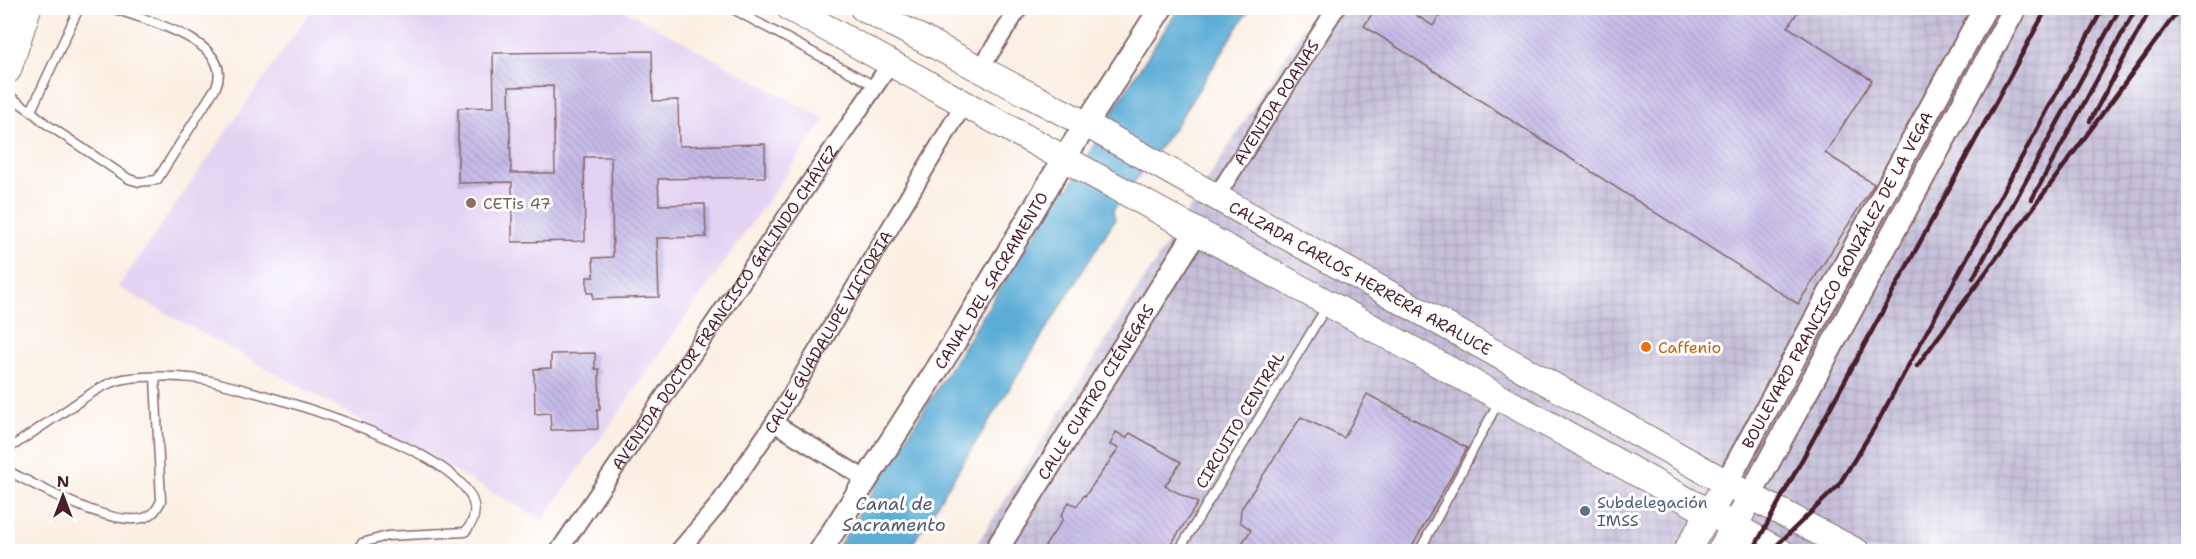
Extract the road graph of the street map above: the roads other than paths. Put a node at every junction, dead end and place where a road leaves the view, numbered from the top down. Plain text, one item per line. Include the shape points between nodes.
1 (28, 8) edge
2 (79, 8) edge
3 (112, 8) edge
4 (731, 8) edge
5 (790, 8) edge
6 (863, 8) edge
7 (1019, 8) edge
8 (1161, 8) edge
9 (1336, 8) edge
10 (1984, 8) edge
11 (2015, 8) edge
12 (891, 63) junction
13 (980, 69) junction
14 (8, 70) edge
15 (875, 86) junction
16 (8, 95) edge
17 (964, 102) junction
18 (31, 111) junction
19 (1090, 127) junction
20 (1069, 159) junction
21 (1897, 168) junction
22 (1921, 180) junction
23 (1216, 197) junction
24 (1196, 232) junction
25 (1296, 242) junction
26 (1278, 276) junction
27 (1329, 303) junction
28 (155, 377) junction
29 (1501, 397) junction
30 (774, 423) junction
31 (8, 449) edge
32 (8, 471) edge
33 (867, 480) junction
34 (1727, 482) junction
35 (1750, 496) junction
36 (1711, 512) junction
37 (1734, 526) junction
38 (358, 552) edge
39 (558, 552) edge
40 (678, 552) edge
41 (820, 552) edge
42 (995, 552) edge
43 (1178, 552) edge
44 (1419, 552) edge
45 (1686, 552) edge
46 (1720, 552) edge
47 (1781, 552) edge
48 (1857, 552) edge

1 - 14 main road
2 - 18 lane
3 - 18 lane via 194,39 214,57 219,69 216,87 157,180 129,179
4 - 15 lane
5 - 12 main road
6 - 13 main road, CALZADA CARLOS HERRERA ARALUCE
7 - 13 street
8 - 19 main road, CANAL DEL SACRAMENTO
9 - 23 street, AVENIDA POANAS
10 - 21 main road, BOULEVARD FRANCISCO GONZÁLEZ DE LA VEGA
11 - 22 main road, BOULEVARD FRANCISCO GONZÁLEZ DE LA VEGA
12 - 15 street, AVENIDA DOCTOR FRANCISCO GALINDO CHÁVEZ
12 - 17 main road
13 - 19 main road, CALZADA CARLOS HERRERA ARALUCE
15 - 39 street, AVENIDA DOCTOR FRANCISCO GALINDO CHÁVEZ
16 - 18 lane
17 - 20 main road
17 - 30 street, CALLE GUADALUPE VICTORIA
19 - 20 main road, CANAL DEL SACRAMENTO
19 - 23 main road, CALZADA CARLOS HERRERA ARALUCE
20 - 24 main road
20 - 33 main road, CANAL DEL SACRAMENTO
21 - 22 main road
21 - 34 main road, BOULEVARD FRANCISCO GONZÁLEZ DE LA VEGA
22 - 35 main road, BOULEVARD FRANCISCO GONZÁLEZ DE LA VEGA
23 - 25 main road, CALZADA CARLOS HERRERA ARALUCE
24 - 26 main road
24 - 42 main road, CALLE CUATRO CIÉNEGAS
25 - 26 main road
25 - 34 main road, CALZADA CARLOS HERRERA ARALUCE
26 - 27 main road
27 - 29 main road
27 - 43 lane, CIRCUITO CENTRAL
28 - 31 lane via 124,379 102,386
28 - 32 lane via 161,501 154,513 122,519 102,515
28 - 38 lane via 208,381 319,412 380,434 446,471 465,486 474,500 474,516 465,532 387,536 362,543
29 - 36 main road
29 - 44 lane
30 - 33 street
30 - 40 street, CALLE GUADALUPE VICTORIA via 718,505
33 - 41 main road, CANAL DEL SACRAMENTO
34 - 35 main road, CALZADA CARLOS HERRERA ARALUCE
34 - 36 main road, BOULEVARD FRANCISCO GONZÁLEZ DE LA VEGA
35 - 37 main road, BOULEVARD FRANCISCO GONZÁLEZ DE LA VEGA
35 - 48 main road, CALZADA CARLOS HERRERA ARALUCE
36 - 37 main road
36 - 45 main road, BOULEVARD FRANCISCO GONZÁLEZ DE LA VEGA
37 - 46 main road, BOULEVARD FRANCISCO GONZÁLEZ DE LA VEGA
37 - 47 main road

